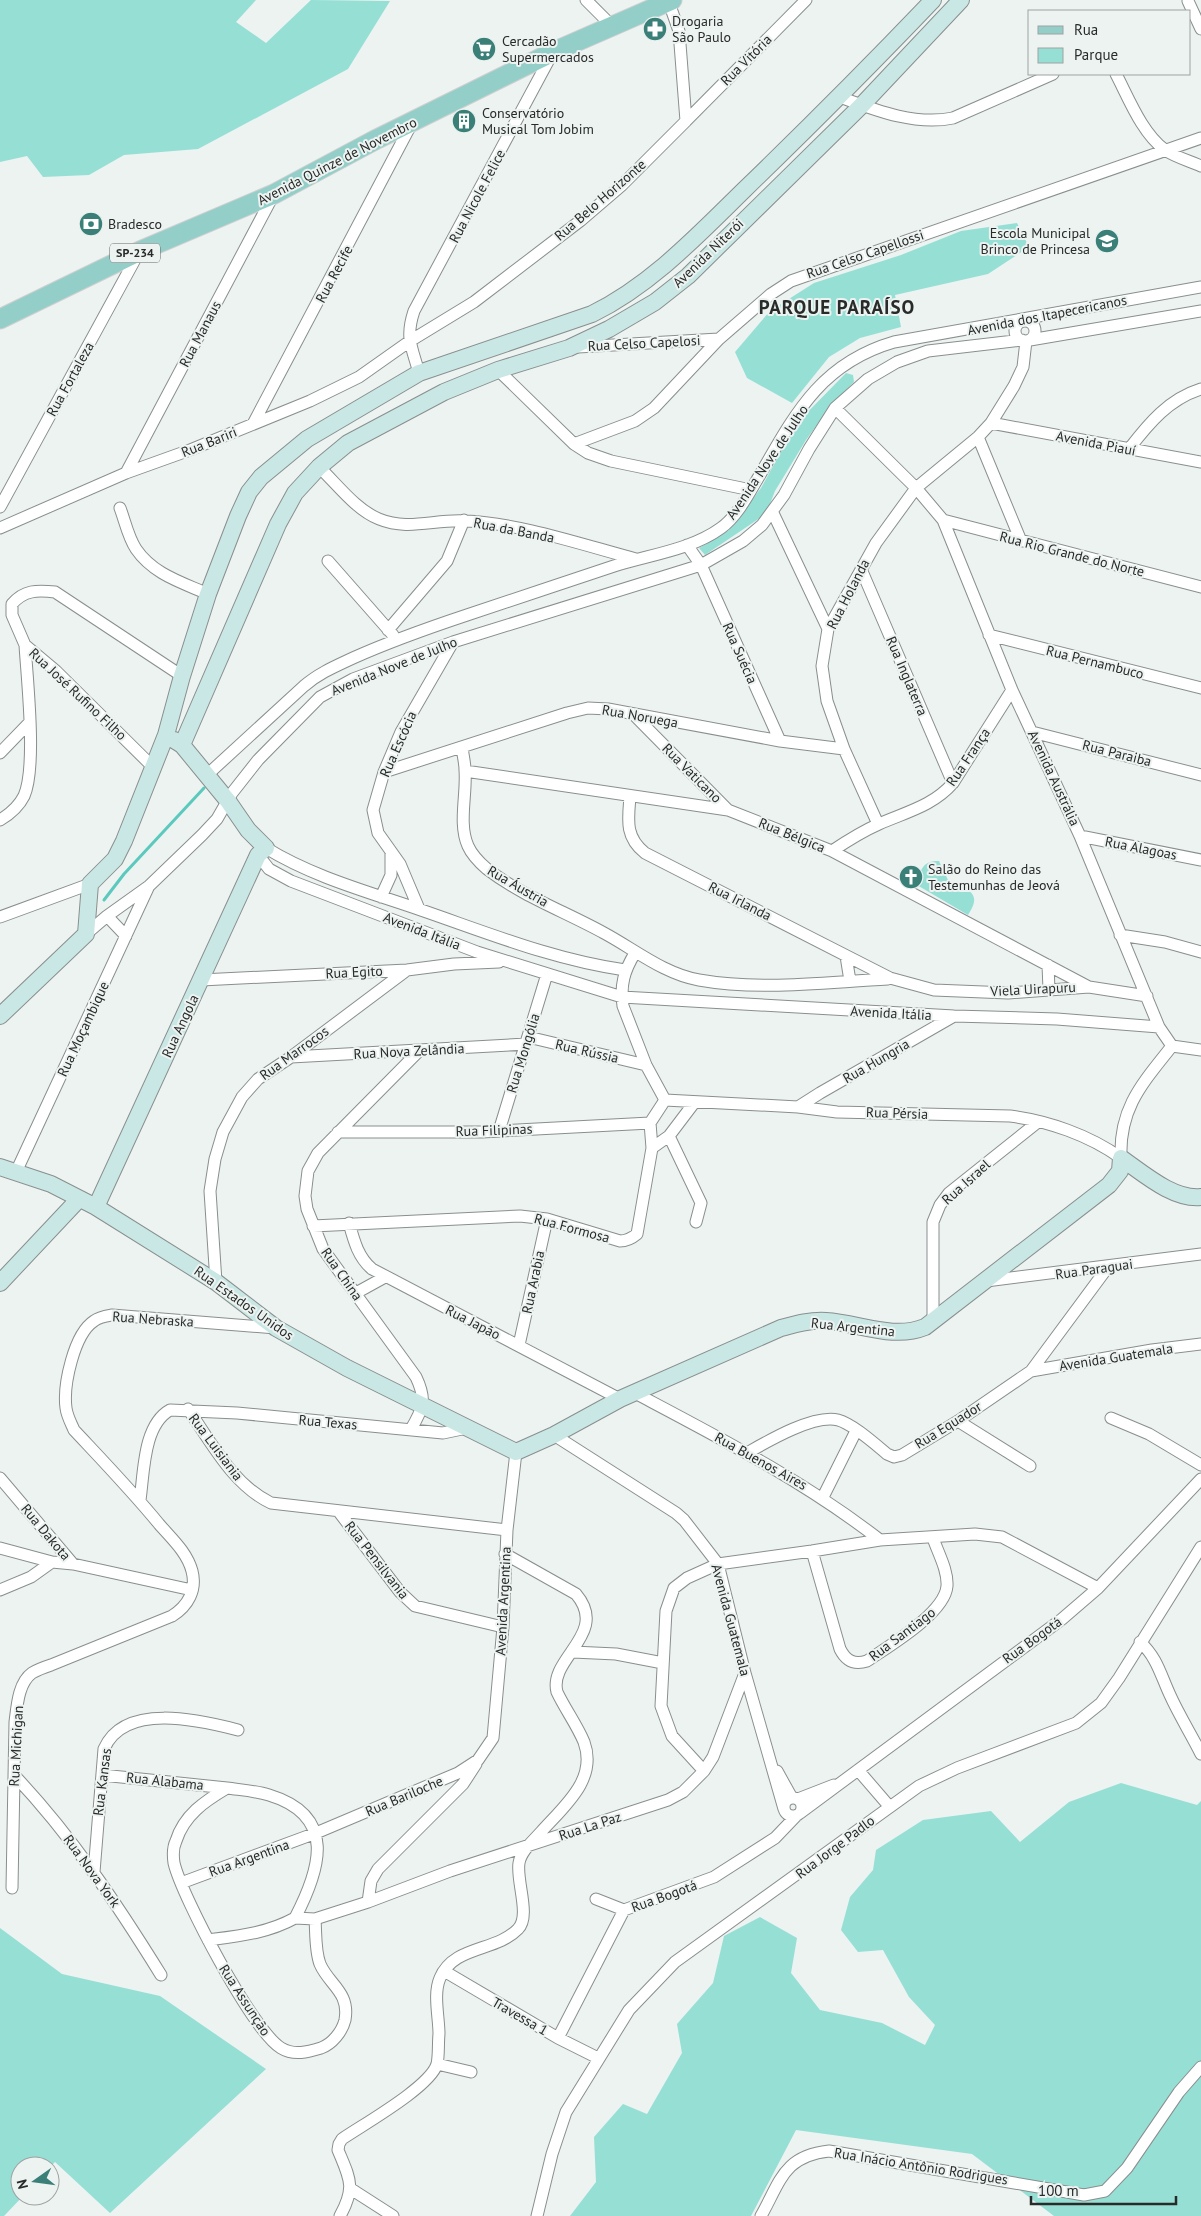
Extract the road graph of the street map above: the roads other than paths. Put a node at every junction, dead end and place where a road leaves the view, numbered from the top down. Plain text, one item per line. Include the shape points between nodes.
1 (586, 0) edge
2 (670, 0) edge
3 (806, 0) edge
4 (933, 0) edge
5 (961, 0) edge
6 (1188, 1) edge
7 (612, 26) junction
8 (1201, 29) edge
9 (553, 52) junction
10 (1051, 75) edge
11 (1117, 75) edge
12 (840, 98) junction
13 (862, 105) junction
14 (686, 121) junction
15 (412, 122) junction
16 (1201, 138) edge
17 (1165, 150) junction
18 (1201, 166) edge
19 (274, 194) junction
20 (720, 213) junction
21 (734, 228) junction
22 (140, 251) junction
23 (1201, 287) edge
24 (1201, 311) edge
25 (0, 319) edge
26 (1024, 321) junction
27 (719, 339) junction
28 (1026, 340) junction
29 (410, 341) junction
30 (894, 342) joint
31 (569, 348) junction
32 (498, 370) junction
33 (419, 373) junction
34 (1201, 389) edge
35 (835, 408) junction
36 (337, 419) junction
37 (991, 423) junction
38 (253, 424) junction
39 (978, 437) junction
40 (307, 439) junction
41 (348, 443) junction
42 (574, 444) junction
43 (1129, 449) junction
44 (1201, 462) edge
45 (322, 465) junction
46 (126, 473) junction
47 (916, 488) junction
48 (751, 490) junction
49 (0, 507) edge
50 (120, 508) dead end
51 (773, 513) junction
52 (464, 520) junction
53 (942, 520) junction
54 (0, 528) edge
55 (1021, 541) junction
56 (687, 545) junction
57 (637, 559) junction
58 (328, 561) dead end
59 (701, 565) junction
60 (861, 569) junction
61 (1201, 587) edge
62 (208, 594) junction
63 (828, 629) junction
64 (392, 634) junction
65 (989, 635) junction
66 (453, 642) junction
67 (25, 645) junction
68 (182, 676) junction
69 (1201, 688) edge
70 (1012, 690) junction
71 (635, 716) junction
72 (29, 723) junction
73 (1032, 732) junction
74 (166, 735) junction
75 (780, 741) junction
76 (182, 745) junction
77 (462, 748) junction
78 (844, 749) junction
79 (0, 753) edge
80 (154, 767) junction
81 (465, 771) junction
82 (384, 772) junction
83 (207, 775) junction
84 (1201, 775) edge
85 (952, 783) junction
86 (630, 797) junction
87 (228, 801) junction
88 (728, 810) junction
89 (0, 820) edge
90 (878, 824) junction
91 (1080, 836) junction
92 (262, 851) junction
93 (391, 851) junction
94 (832, 851) junction
95 (1201, 860) edge
96 (90, 884) junction
97 (149, 886) junction
98 (381, 897) junction
99 (418, 909) junction
100 (107, 916) junction
101 (0, 917) edge
102 (86, 934) junction
103 (1120, 935) junction
104 (126, 936) junction
105 (1201, 952) edge
106 (635, 953) junction
107 (846, 956) junction
108 (506, 962) junction
109 (1048, 965) junction
110 (407, 970) junction
111 (624, 970) junction
112 (547, 974) junction
113 (890, 978) junction
114 (202, 980) junction
115 (850, 981) junction
116 (1089, 987) junction
117 (1049, 990) junction
118 (1147, 996) junction
119 (622, 997) junction
120 (0, 1016) edge
121 (954, 1016) junction
122 (1160, 1027) junction
123 (527, 1040) junction
124 (1172, 1046) junction
125 (1201, 1050) edge
126 (419, 1051) junction
127 (292, 1057) junction
128 (646, 1065) junction
129 (666, 1100) junction
130 (694, 1103) junction
131 (798, 1107) junction
132 (1038, 1122) junction
133 (650, 1123) junction
134 (500, 1131) junction
135 (338, 1132) junction
136 (669, 1136) junction
137 (652, 1148) junction
138 (1121, 1158) junction
139 (0, 1167) edge
140 (16, 1172) junction
141 (1201, 1197) edge
142 (80, 1199) junction
143 (96, 1207) junction
144 (547, 1219) junction
145 (696, 1222) dead end
146 (349, 1223) junction
147 (313, 1226) junction
148 (1201, 1254) edge
149 (1108, 1267) junction
150 (385, 1277) junction
151 (986, 1281) junction
152 (216, 1282) junction
153 (0, 1283) edge
154 (356, 1293) junction
155 (934, 1322) junction
156 (276, 1328) junction
157 (1201, 1344) edge
158 (519, 1345) junction
159 (1031, 1371) junction
160 (628, 1396) junction
161 (423, 1406) junction
162 (188, 1409) junction
163 (1111, 1418) dead end
164 (958, 1421) junction
165 (467, 1428) junction
166 (411, 1429) junction
167 (856, 1431) junction
168 (554, 1435) junction
169 (516, 1452) junction
170 (747, 1453) junction
171 (1201, 1465) edge
172 (1030, 1466) dead end
173 (0, 1478) edge
174 (1201, 1479) edge
175 (823, 1497) junction
176 (140, 1500) junction
177 (339, 1512) junction
178 (507, 1530) junction
179 (933, 1538) junction
180 (880, 1540) junction
181 (1201, 1547) edge
182 (0, 1548) edge
183 (812, 1551) junction
184 (505, 1554) junction
185 (1197, 1561) edge
186 (52, 1562) junction
187 (73, 1564) junction
188 (718, 1564) junction
189 (1098, 1588) junction
190 (0, 1590) edge
191 (192, 1590) junction
192 (503, 1627) junction
193 (1140, 1642) junction
194 (573, 1652) junction
195 (663, 1663) junction
196 (745, 1672) junction
197 (238, 1730) dead end
198 (487, 1750) joint
199 (1201, 1754) edge
200 (478, 1760) junction
201 (772, 1763) junction
202 (858, 1770) junction
203 (704, 1771) junction
204 (14, 1775) junction
205 (102, 1775) junction
206 (845, 1781) junction
207 (227, 1788) junction
208 (795, 1798) junction
209 (889, 1806) junction
210 (784, 1810) junction
211 (799, 1814) junction
212 (316, 1833) junction
213 (775, 1838) junction
214 (529, 1846) junction
215 (94, 1872) junction
216 (181, 1883) junction
217 (12, 1888) dead end
218 (596, 1898) dead end
219 (368, 1902) junction
220 (624, 1910) junction
221 (295, 1918) junction
222 (315, 1919) junction
223 (208, 1940) junction
224 (444, 1971) junction
225 (161, 1975) dead end
226 (558, 2038) junction
227 (598, 2058) junction
228 (437, 2064) junction
229 (1201, 2066) edge
230 (471, 2072) dead end
231 (351, 2188) junction
232 (340, 2216) edge
233 (393, 2216) edge
234 (537, 2216) edge
235 (762, 2216) edge

1 - 7 street
2 - 7 main road, Avenida Quinze de Novembro / SP-234
2 - 14 street via 679,31
3 - 14 street, Rua Vitória
4 - 12 main road, Avenida Niterói
5 - 13 main road, Avenida Niterói
6 - 8 street
7 - 9 main road, Avenida Quinze de Novembro / SP-234
9 - 15 main road, Avenida Quinze de Novembro / SP-234
9 - 29 street, Rua Nicole Felice via 414,311 408,328
10 - 13 street via 953,118 935,122
11 - 17 street via 1142,122
12 - 13 street
12 - 20 main road, Avenida Niterói
13 - 21 main road, Avenida Niterói
14 - 29 street, Rua Belo Horizonte via 622,185 580,221 474,302
15 - 19 main road, Avenida Quinze de Novembro / SP-234
15 - 38 street, Rua Recife
16 - 17 street, Rua Celso Capellossi
17 - 18 street
17 - 27 street, Rua Celso Capellossi via 806,275 771,294
19 - 22 main road, Avenida Quinze de Novembro / SP-234
19 - 46 street, Rua Manaus
20 - 21 main road
20 - 33 main road, Avenida Niterói via 646,281 619,301 592,314
21 - 31 main road, Avenida Niterói via 688,276 655,302
22 - 25 main road, Avenida Quinze de Novembro / SP-234
22 - 49 street, Rua Fortaleza
23 - 26 street, Avenida dos Itapecericanos
24 - 28 street, Avenida dos Itapecericanos
26 - 28 street via 1034,327 1034,336
26 - 30 street, Avenida dos Itapecericanos
27 - 31 street, Rua Celso Capelosi
27 - 42 street, Rua Celso Capellossi via 654,408 628,424
28 - 35 street, Avenida dos Itapecericanos via 945,348 897,362 868,379
28 - 37 street, Rua Holanda via 1022,367 1014,386
29 - 33 street
29 - 38 street, Rua Bariri via 348,383
30 - 48 street, Avenida Nove de Julho via 864,352 843,364 824,381 789,424
31 - 32 main road, Avenida Niterói
32 - 41 main road, Avenida Niterói via 444,392
32 - 42 street
33 - 36 main road, Avenida Niterói
34 - 43 street via 1168,406 1151,421
35 - 47 street, Avenida Austrália
35 - 51 street, Avenida Nove de Julho
36 - 40 main road, Avenida Niterói
36 - 41 main road via 336,434
37 - 39 street, Rua Holanda
37 - 43 street, Avenida Piauí
38 - 46 street, Rua Bariri
39 - 47 street, Rua Holanda
39 - 55 street
40 - 45 main road via 321,446 324,454
40 - 62 main road, Avenida Niterói via 261,476 249,492
41 - 45 main road, Avenida Niterói
42 - 48 street via 611,461
43 - 44 street, Avenida Piauí
45 - 52 street, Rua da Banda via 364,510 392,524 407,526
45 - 76 main road, Avenida Niterói via 296,494 278,524
46 - 54 street, Rua Bariri
47 - 53 street, Avenida Austrália
47 - 60 street, Rua Holanda
48 - 56 street, Avenida Nove de Julho via 721,528
50 - 62 street via 135,547 151,566 165,576
51 - 59 street, Avenida Nove de Julho via 744,541
51 - 63 street
52 - 57 street, Rua da Banda via 534,533
52 - 64 street via 447,561
53 - 55 street, Rua Rio Grande do Norte
53 - 65 street, Avenida Austrália
55 - 61 street, Rua Rio Grande do Norte
56 - 57 street, Avenida Nove de Julho
56 - 59 street, Rua Suécia
57 - 64 street, Avenida Nove de Julho
58 - 64 street
59 - 66 street, Avenida Nove de Julho
59 - 75 street, Rua Suécia
60 - 63 street, Rua Holanda
60 - 85 street, Rua Inglaterra
62 - 68 main road, Avenida Niterói
63 - 78 street, Rua Holanda via 822,677
64 - 83 street, Avenida Nove de Julho via 316,676
65 - 69 street, Rua Pernambuco
65 - 70 street, Avenida Austrália
66 - 82 street, Rua Escócia via 412,710
66 - 87 street, Avenida Nove de Julho via 353,680 320,697 258,760
67 - 68 street, Rua José Rufino Filho via 12,615 12,604 29,592 55,592
67 - 72 street
67 - 80 street, Rua José Rufino Filho
68 - 74 main road, Avenida Niterói
70 - 73 street, Avenida Austrália
70 - 85 street, Rua França
71 - 75 street, Rua Noruega
71 - 77 street, Rua Noruega via 608,709 578,710
71 - 88 street, Rua Vaticano
72 - 79 street
72 - 89 street via 28,782 24,796 16,808
73 - 84 street, Rua Paraiba
73 - 91 street, Avenida Austrália
74 - 76 main road, Avenida Itália
74 - 80 main road, Avenida Niterói
75 - 78 street, Rua Noruega
76 - 83 main road, Avenida Itália
77 - 81 street, Rua Áustria
77 - 82 street, Rua Noruega
78 - 90 street, Rua Holanda
80 - 96 main road, Avenida Niterói via 115,858
81 - 86 street, Rua Bélgica
81 - 106 street, Rua Áustria via 464,833 475,858 514,886 607,934
82 - 93 street, Rua Escócia via 373,810 378,833
83 - 87 main road, Avenida Itália
85 - 90 street, Rua França via 942,796 925,806
86 - 88 street, Rua Bélgica
86 - 107 street, Rua Irlanda via 629,830 634,845
87 - 92 main road, Avenida Itália
87 - 97 street, Avenida Nove de Julho via 217,819
88 - 94 street, Rua Bélgica
90 - 94 street, Rua França
91 - 95 street, Rua Alagoas
91 - 103 street, Avenida Austrália
92 - 98 street, Avenida Itália
92 - 108 street, Avenida Itália via 269,869 291,881
92 - 114 main road, Rua Angola
93 - 98 street via 391,875
93 - 99 street, Rua Escócia via 400,864
94 - 109 street, Rua Bélgica
96 - 101 street
96 - 102 main road
97 - 100 street, Avenida Nove de Julho
97 - 104 street, Rua Moçambique
98 - 99 street, Avenida Itália
99 - 111 street, Avenida Itália via 570,960
100 - 102 street, Avenida Nove de Julho
100 - 104 street
102 - 120 main road, Avenida Nove de Julho
103 - 105 street
103 - 118 street, Avenida Austrália
104 - 140 street, Rua Moçambique
106 - 111 street
106 - 115 street via 683,975 706,981 806,985
107 - 113 street, Rua Irlanda
107 - 115 street
108 - 110 street, Rua Egito
108 - 112 street, Avenida Itália
109 - 116 street, Rua Bélgica
109 - 117 street
110 - 114 street, Rua Egito
110 - 127 street, Rua Marrocos
111 - 119 street
112 - 119 street, Avenida Itália
112 - 123 street, Rua Mongólia
113 - 115 street
113 - 117 street, Viela Uirapuru via 934,990 1008,993
114 - 143 main road, Rua Angola
116 - 117 street, Viela Uirapuru
116 - 118 street, Viela Uirapuru
118 - 122 street, Avenida Austrália
119 - 121 street, Avenida Itália
119 - 128 street via 630,1030
121 - 122 street, Avenida Itália
121 - 131 street, Rua Hungria
122 - 124 street, Avenida Austrália
123 - 126 street, Rua Nova Zelândia
123 - 128 street, Rua Rússia
123 - 134 street, Rua Mongólia
124 - 125 street
124 - 138 street via 1136,1092 1122,1123
126 - 127 street, Rua Nova Zelândia
126 - 135 street, Rua China
127 - 152 street, Rua Marrocos via 258,1078 242,1097 223,1132 210,1191
128 - 129 street
129 - 130 street, Rua Pérsia
129 - 133 street
130 - 131 street, Rua Pérsia
130 - 136 street
131 - 132 street, Rua Pérsia via 856,1112 1010,1116
132 - 138 street, Rua Pérsia via 1087,1138
132 - 155 street, Rua Israel via 949,1193 940,1205 933,1222
133 - 134 street, Rua Filipinas
133 - 137 street, Rua Formosa
134 - 135 street, Rua Filipinas
135 - 147 street, Rua China via 318,1153 308,1171 305,1196
136 - 137 street
136 - 145 street via 701,1203
137 - 144 street, Rua Formosa via 637,1234 630,1239 620,1241
138 - 141 main road via 1175,1192
138 - 151 main road, Rua Argentina via 1120,1171 1109,1185
139 - 140 main road, Rua Estados Unidos
140 - 142 main road, Rua Estados Unidos via 51,1184
142 - 143 main road, Rua Estados Unidos
142 - 153 main road
143 - 152 main road, Rua Estados Unidos
144 - 146 street, Rua Formosa via 520,1216
144 - 158 street, Rua Arabia
146 - 147 street, Rua Formosa
146 - 150 street, Rua Japão via 363,1261
147 - 154 street, Rua China via 323,1248
148 - 149 street, Rua Paraguai
149 - 151 street, Rua Paraguai
149 - 159 street, Rua Equador
150 - 154 street
150 - 158 street, Rua Japão
151 - 155 main road, Rua Argentina
152 - 156 main road, Rua Estados Unidos
154 - 161 street, Rua China via 416,1378 422,1390
155 - 160 main road, Rua Argentina via 914,1331 899,1333 828,1321 800,1323 770,1332
156 - 161 main road, Rua Estados Unidos
156 - 176 street, Rua Nebraska via 112,1315 97,1319 81,1334 68,1376 66,1407 69,1420 74,1430
157 - 159 street, Avenida Guatemala
158 - 160 street, Rua Japão
159 - 164 street, Rua Equador
160 - 168 main road, Rua Argentina
160 - 170 street, Rua Buenos Aires
161 - 165 main road, Rua Estados Unidos
161 - 166 street
162 - 166 street, Rua Texas
162 - 176 street, Rua Luisiania via 170,1410 162,1414 156,1423 149,1443
162 - 177 street, Rua Luisiania via 236,1476 260,1498 271,1503
163 - 171 street via 1149,1434
164 - 167 street, Rua Equador via 902,1455 894,1456
164 - 172 street
165 - 166 street, Rua Texas via 444,1433
165 - 169 main road, Rua Estados Unidos
167 - 170 street, Rua Equador via 840,1420 818,1421 790,1430
167 - 175 street
168 - 169 main road, Rua Argentina
168 - 188 street, Avenida Guatemala via 676,1513
169 - 178 street, Avenida Argentina
170 - 175 street, Rua Buenos Aires
173 - 187 street, Rua Dakota
174 - 189 street, Rua Bogotá
175 - 180 street, Rua Buenos Aires
176 - 191 street via 184,1554 192,1571
177 - 178 street, Rua Luisiania
177 - 192 street, Rua Pensilvania via 400,1592 415,1606
178 - 184 street, Avenida Argentina
179 - 180 street
179 - 183 street, Rua Santiago via 946,1575 946,1596 923,1620 867,1661 859,1663 850,1662 840,1649
179 - 189 street via 975,1534 1002,1537
180 - 183 street
181 - 185 street, Rua Jorge Padlo
182 - 186 street
183 - 188 street
184 - 192 street, Avenida Argentina
184 - 194 street via 576,1594 583,1602 586,1623
185 - 193 street, Rua Jorge Padlo
186 - 187 street
186 - 190 street via 30,1577
187 - 191 street
188 - 195 street via 687,1578 674,1588 666,1610
188 - 196 street, Avenida Guatemala
189 - 202 street, Rua Bogotá via 1062,1619
191 - 204 street, Rua Michigan via 186,1605 172,1616 32,1673 19,1697
192 - 198 street, Avenida Argentina via 496,1722
193 - 199 street via 1159,1666 1170,1695
193 - 209 street, Rua Jorge Padlo via 1101,1703 1083,1719 957,1768
194 - 195 street via 616,1654
194 - 214 street via 557,1674 555,1683 584,1743 586,1775 569,1801
195 - 203 street via 661,1706 664,1719 672,1736
196 - 201 street, Avenida Guatemala
196 - 203 street, Rua La Paz via 713,1756
197 - 205 street, Rua Kansas via 187,1719 134,1722 109,1738 104,1749
198 - 200 street, Rua Bariloche
200 - 212 street, Rua Bariloche via 458,1773
200 - 219 street via 464,1784 378,1869 371,1881
201 - 208 street, Avenida Guatemala
201 - 210 street, Avenida Guatemala
202 - 206 street, Rua Bogotá
202 - 209 street
203 - 214 street, Rua La Paz via 683,1792 668,1800
204 - 215 street, Rua Nova York via 70,1838
204 - 217 street, Rua Michigan
205 - 207 street, Rua Alabama
205 - 215 street, Rua Kansas
206 - 208 street, Rua Bogotá
206 - 211 street, Rua Bogotá
207 - 212 street, Rua Alabama via 270,1795 286,1803 301,1812
207 - 216 street, Rua Assunção via 192,1812 182,1826 174,1851
208 - 210 street via 786,1801
208 - 211 street via 802,1805
209 - 227 street, Rua Jorge Padlo via 675,1962 629,2010
210 - 211 street via 790,1816
210 - 213 street
211 - 213 street, Rua Bogotá
212 - 216 street, Rua Argentina
212 - 221 street via 318,1853 314,1876
213 - 220 street, Rua Bogotá via 714,1877
214 - 219 street, Rua La Paz
214 - 224 street via 519,1862 524,1919 519,1929 459,1956
215 - 225 street, Rua Nova York
216 - 223 street, Rua Assunção
218 - 220 street
219 - 222 street
220 - 226 street, Rua Bogotá
221 - 222 street
221 - 223 street via 274,1929
222 - 223 street, Rua Assunção via 321,1966 338,1986 346,2015 342,2030 335,2038 326,2046 309,2052 283,2050 264,2032
224 - 226 street, Travessa 1
224 - 228 street via 438,1986
226 - 227 street, Travessa 1
227 - 234 street, Rua Jorge Padlo via 566,2112
228 - 230 street
228 - 231 street via 417,2088 339,2144 338,2150
229 - 235 street, Rua Inácio Antônio Rodrigues via 1179,2092 1127,2168 1106,2190 1098,2193 1084,2195 829,2151 798,2158 786,2169
231 - 232 street via 350,2199
231 - 233 street

